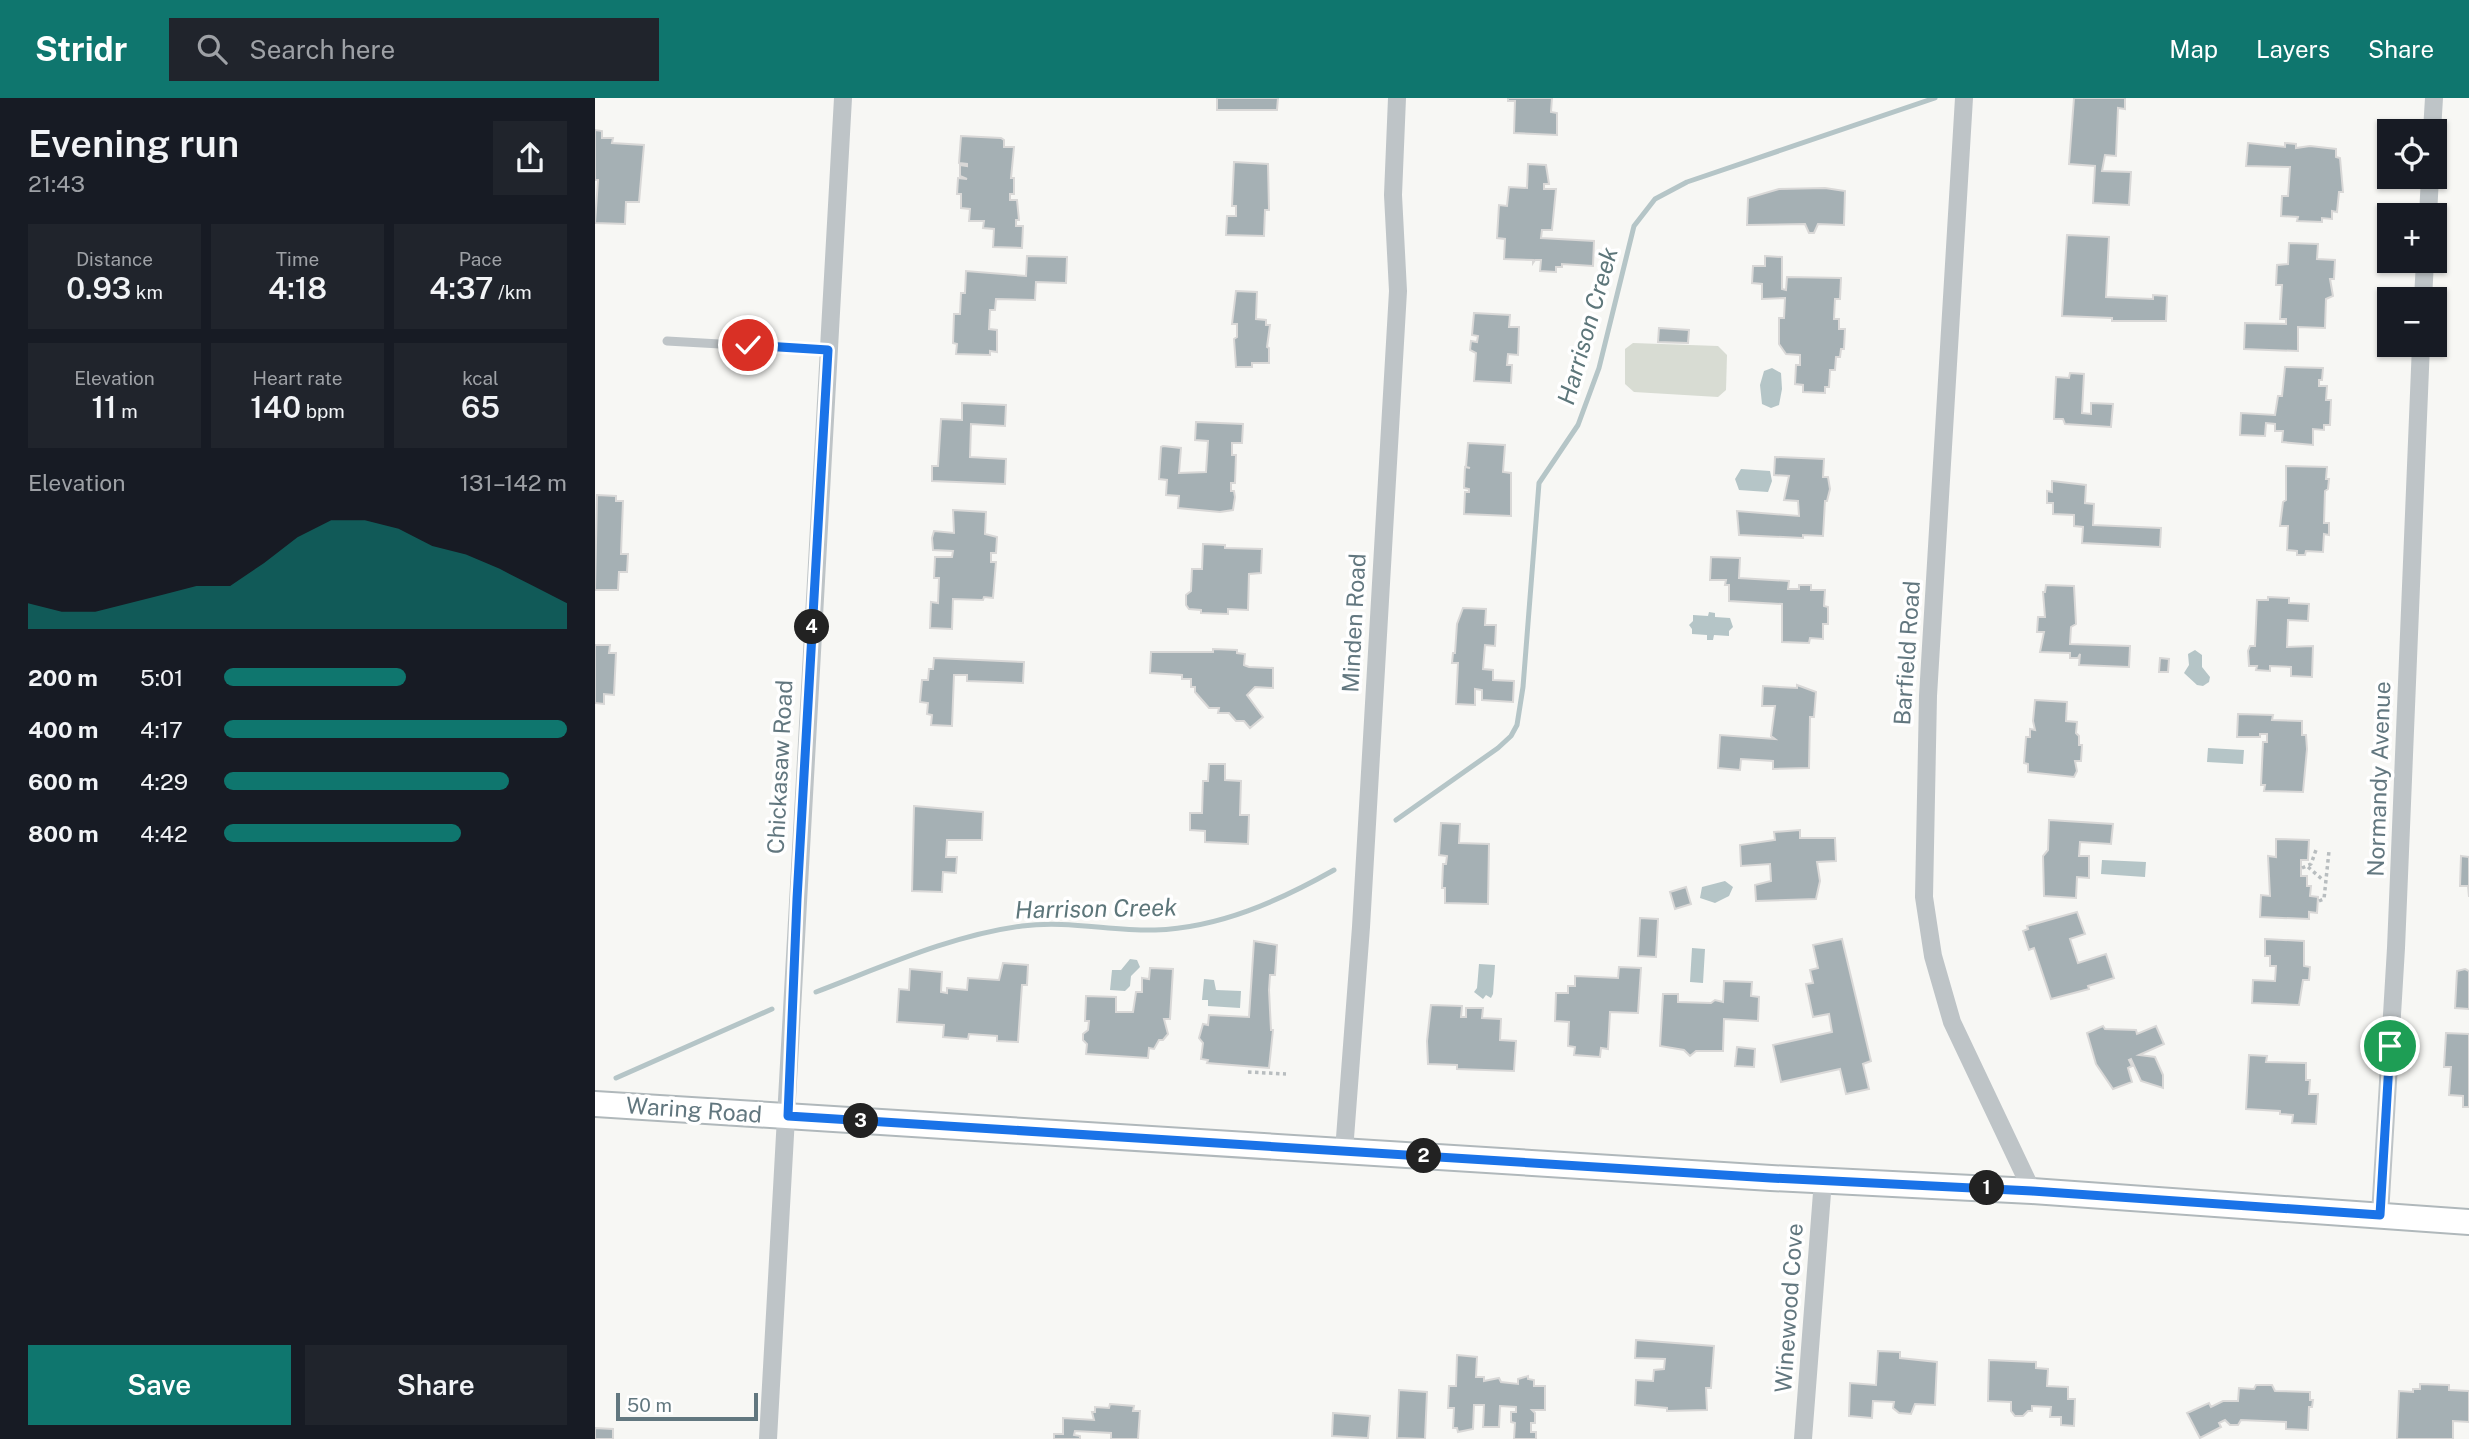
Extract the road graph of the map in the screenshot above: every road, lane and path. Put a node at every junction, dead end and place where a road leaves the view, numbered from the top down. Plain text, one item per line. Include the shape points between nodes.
1 (843, 98) edge
2 (1398, 98) edge
3 (1963, 98) edge
4 (2434, 98) edge
5 (2433, 119) edge
6 (667, 341) dead end
7 (828, 350) junction
8 (2421, 357) edge
9 (2316, 850) dead end
10 (2329, 851) dead end
11 (2308, 867) junction
12 (2302, 869) dead end
13 (2324, 882) junction
14 (2319, 901) dead end
15 (1248, 1072) dead end
16 (1286, 1074) dead end
17 (595, 1104) edge
18 (788, 1116) junction
19 (1344, 1151) junction
20 (1823, 1180) junction
21 (2032, 1191) junction
22 (2380, 1215) junction
23 (2469, 1222) edge
24 (768, 1439) edge
25 (1803, 1439) edge

1 - 7 street, Chickasaw Road
2 - 19 street, Minden Road via 1393,195 1398,291
3 - 21 street, Barfield Road via 1928,696 1924,897 1933,956 1952,1022
4 - 5 street
6 - 7 lane
7 - 18 street, Chickasaw Road
8 - 22 street, Normandy Avenue
9 - 11 path
10 - 13 path
11 - 12 path
11 - 13 path
13 - 14 path via 2324,899
15 - 16 path
17 - 18 main road, Waring Road
18 - 19 main road, Waring Road
18 - 24 street, Chickasaw Road
19 - 20 main road, Waring Road
20 - 21 main road, Waring Road
20 - 25 street, Winewood Cove
21 - 22 main road, Waring Road
22 - 23 main road, Waring Road

